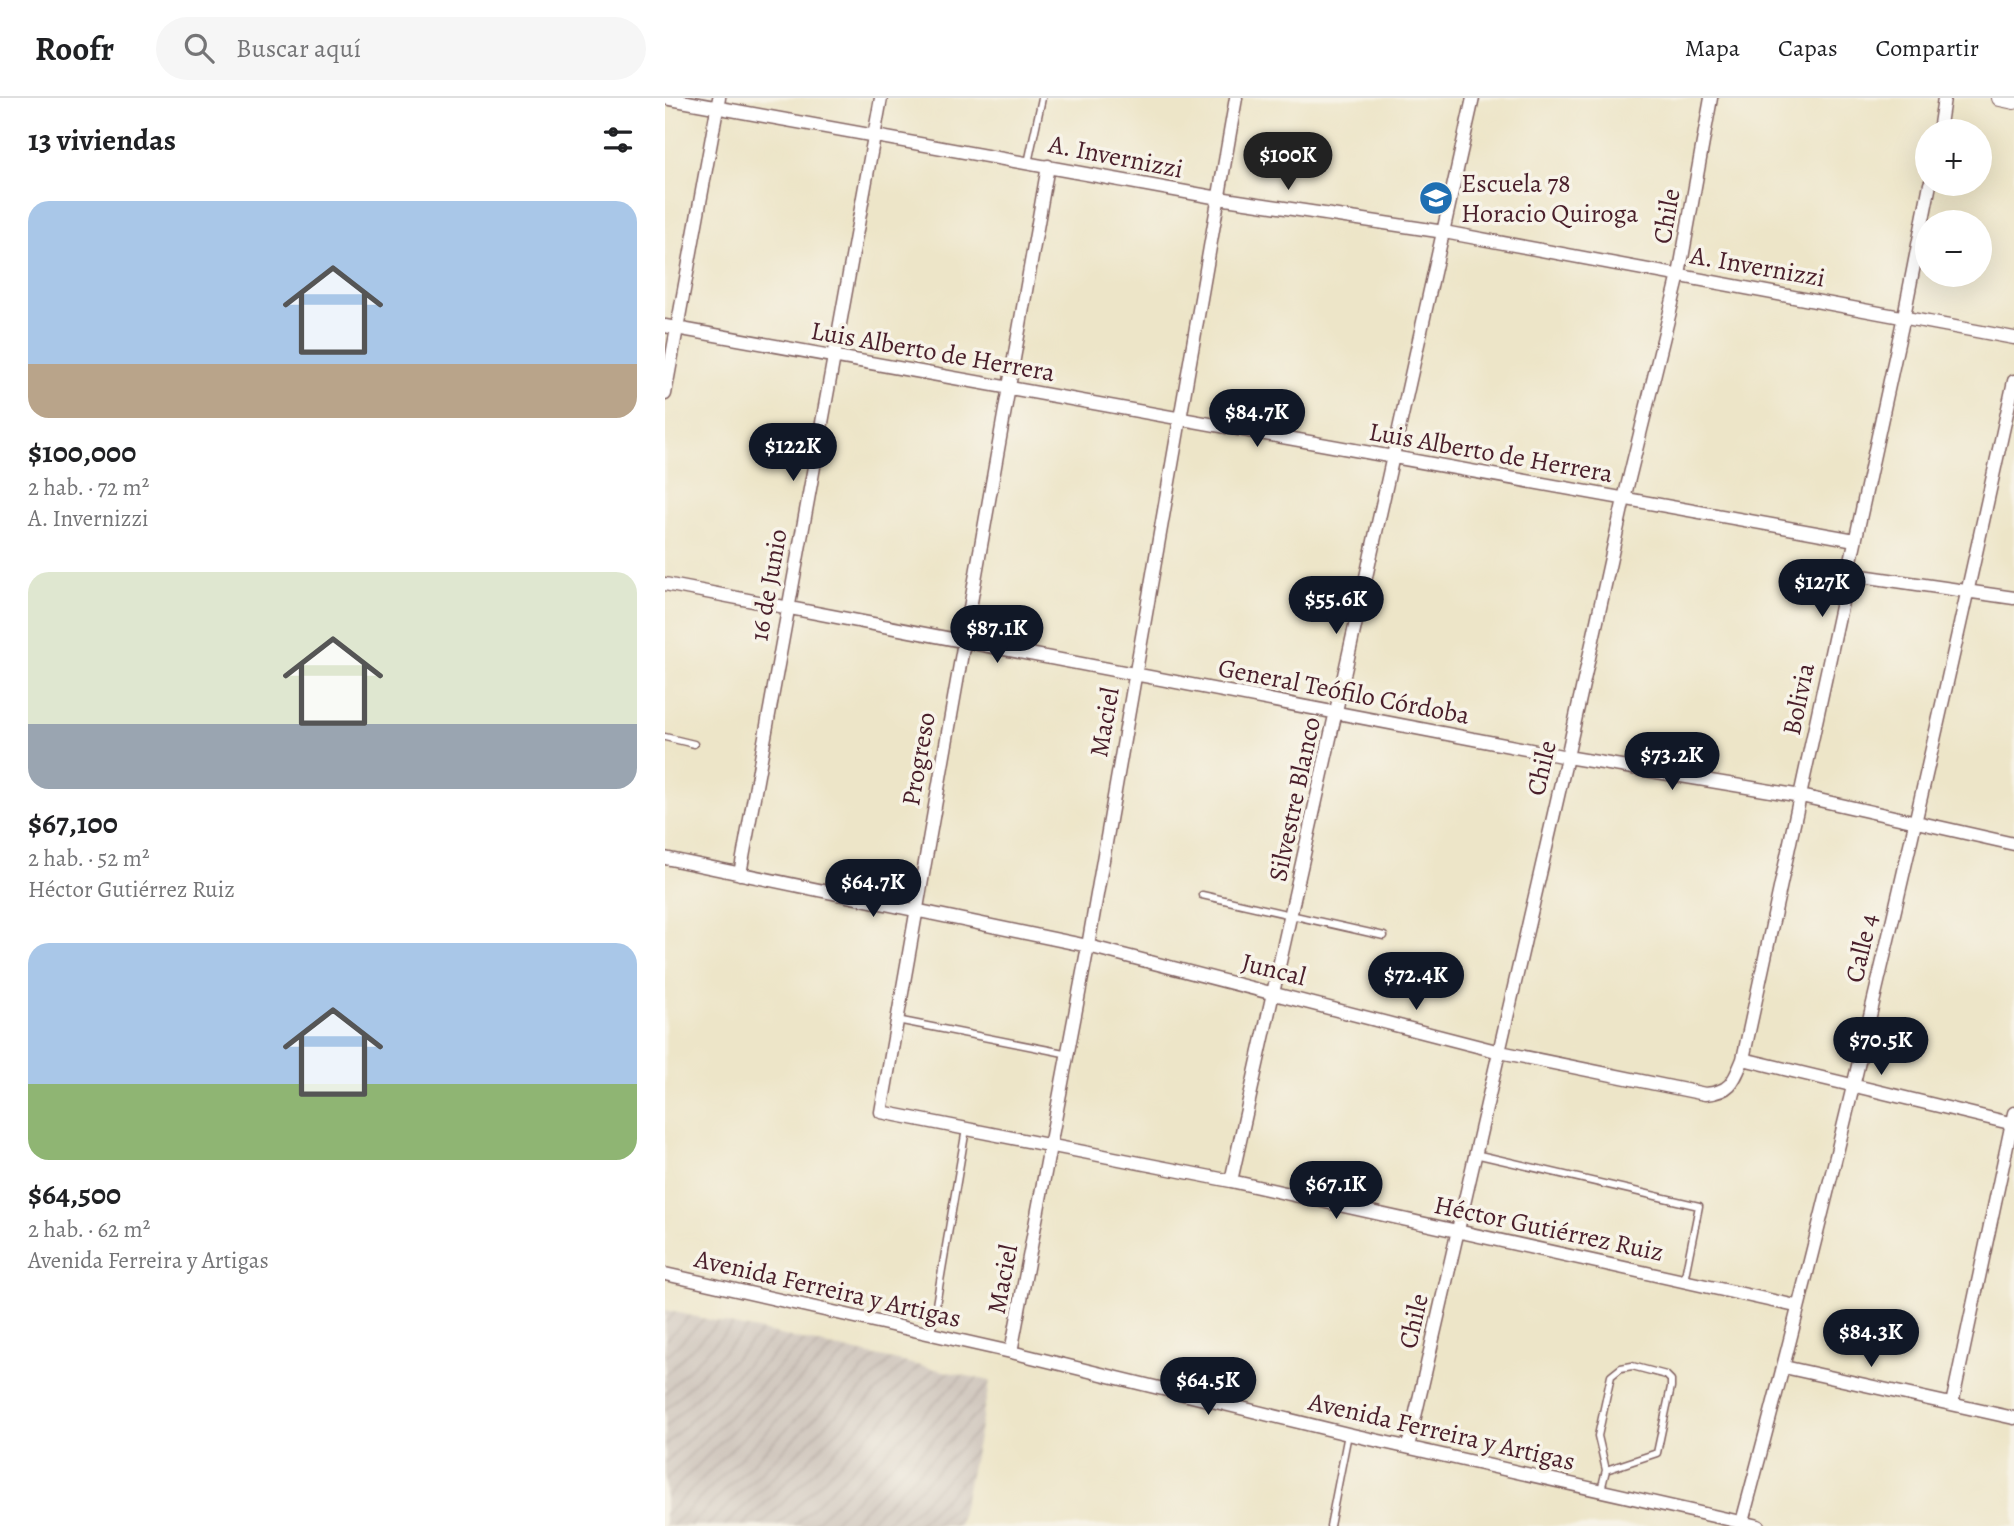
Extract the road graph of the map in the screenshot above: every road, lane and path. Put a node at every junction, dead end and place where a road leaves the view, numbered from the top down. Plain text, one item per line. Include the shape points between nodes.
1 (666, 98) edge
2 (881, 98) edge
3 (1042, 98) edge
4 (1236, 98) edge
5 (1473, 98) edge
6 (1711, 98) edge
7 (1944, 98) edge
8 (2000, 98) edge
9 (2014, 101) edge
10 (718, 103) edge
11 (1941, 119) edge
12 (874, 134) junction
13 (1028, 163) junction
14 (1048, 166) junction
15 (1928, 196) edge
16 (1219, 198) junction
17 (1444, 232) junction
18 (1679, 275) junction
19 (1905, 316) junction
20 (671, 327) edge
21 (2014, 338) edge
22 (833, 356) junction
23 (2014, 381) edge
24 (1007, 387) junction
25 (665, 394) edge
26 (1179, 418) junction
27 (1392, 457) junction
28 (1623, 499) junction
29 (1855, 540) junction
30 (1848, 574) junction
31 (665, 584) edge
32 (1968, 591) junction
33 (2014, 598) edge
34 (787, 607) junction
35 (962, 641) junction
36 (1135, 675) junction
37 (1336, 712) junction
38 (665, 737) edge
39 (694, 744) dead end
40 (1567, 757) junction
41 (1801, 796) junction
42 (1913, 821) junction
43 (2014, 844) edge
44 (665, 858) edge
45 (740, 874) junction
46 (1202, 895) dead end
47 (915, 911) junction
48 (1292, 915) junction
49 (1384, 936) dead end
50 (1088, 946) junction
51 (1275, 992) junction
52 (897, 1020) junction
53 (1500, 1052) junction
54 (1069, 1054) junction
55 (1743, 1059) junction
56 (1852, 1087) junction
57 (881, 1112) joint
58 (2013, 1120) edge
59 (965, 1129) junction
60 (1052, 1147) junction
61 (1475, 1154) junction
62 (1231, 1181) junction
63 (1456, 1230) junction
64 (665, 1274) edge
65 (1684, 1281) junction
66 (1796, 1306) junction
67 (931, 1334) junction
68 (1011, 1352) junction
69 (1784, 1367) junction
70 (1952, 1404) junction
71 (2014, 1418) edge
72 (1348, 1434) junction
73 (1408, 1447) junction
74 (1606, 1471) junction
75 (1601, 1491) junction
76 (1742, 1522) junction
77 (1330, 1526) edge
78 (1758, 1526) edge

1 - 10 street, A. Invernizzi
2 - 12 street, 16 de Junio
3 - 13 lane
4 - 16 street, Maciel
5 - 17 street, Silvestre Blanco
6 - 18 street, Chile
7 - 11 street
8 - 9 street
10 - 12 street, A. Invernizzi
10 - 20 street
12 - 13 street, A. Invernizzi
12 - 22 street, 16 de Junio
13 - 14 street, A. Invernizzi
14 - 16 street, A. Invernizzi
14 - 24 street, Progreso
15 - 19 street, Bolivia
16 - 17 street, A. Invernizzi
16 - 26 street, Maciel
17 - 18 street, A. Invernizzi
17 - 27 street, Silvestre Blanco
18 - 19 street, A. Invernizzi
18 - 28 street, Chile
19 - 21 street, A. Invernizzi
19 - 29 street, Bolivia
20 - 22 street, Luis Alberto de Herrera
20 - 25 street
22 - 24 street, Luis Alberto de Herrera
22 - 34 street, 16 de Junio
23 - 32 street, Calle 4
24 - 26 street, Luis Alberto de Herrera
24 - 35 street, Progreso
26 - 27 street, Luis Alberto de Herrera
26 - 36 street, Maciel
27 - 28 street, Luis Alberto de Herrera
27 - 37 street, Silvestre Blanco
28 - 29 street, Luis Alberto de Herrera
28 - 40 street, Chile
29 - 30 street, Bolivia
30 - 32 street
30 - 41 street, Bolivia
31 - 34 street, General Teófilo Córdoba
32 - 33 street
32 - 42 street, Calle 4
34 - 35 street, General Teófilo Córdoba
34 - 45 street, 16 de Junio
35 - 36 street, General Teófilo Córdoba
35 - 47 street, Progreso
36 - 37 street, General Teófilo Córdoba
36 - 50 street, Maciel
37 - 40 street, General Teófilo Córdoba
37 - 48 street, Silvestre Blanco
38 - 39 lane
40 - 41 street, General Teófilo Córdoba
40 - 53 street, Chile
41 - 42 street, General Teófilo Córdoba
41 - 55 street, Bolivia
42 - 43 street, General Teófilo Córdoba
42 - 56 street, Calle 4
44 - 45 street, Juncal
45 - 47 street, Juncal
46 - 48 lane
47 - 50 street, Juncal
47 - 52 street, Progreso
48 - 49 lane
48 - 51 street, Silvestre Blanco
50 - 51 street, Juncal
50 - 54 street, Maciel
51 - 53 street, Juncal
51 - 62 street, Silvestre Blanco
52 - 54 lane
52 - 57 street, Progreso
53 - 55 street, Juncal via 1705,1094 1721,1093 1733,1085
53 - 61 street, Chile
54 - 60 street, Maciel
55 - 56 street
56 - 58 street
56 - 66 street, Calle 4
57 - 59 street, Héctor Gutiérrez Ruiz
58 - 70 street
59 - 60 street, Héctor Gutiérrez Ruiz
59 - 67 lane
60 - 62 street, Héctor Gutiérrez Ruiz
60 - 68 street, Maciel
61 - 63 street, Chile
61 - 65 lane via 1699,1206
62 - 63 street, Héctor Gutiérrez Ruiz
63 - 65 street, Héctor Gutiérrez Ruiz
63 - 73 street, Chile
64 - 67 street, Avenida Ferreira y Artigas
65 - 66 street, Héctor Gutiérrez Ruiz
66 - 69 street, Calle 4
67 - 68 street, Avenida Ferreira y Artigas
68 - 72 street, Avenida Ferreira y Artigas
69 - 70 street
69 - 76 street, Calle 4
70 - 71 street
72 - 73 street, Avenida Ferreira y Artigas
72 - 77 lane
73 - 75 street, Avenida Ferreira y Artigas
74 - 74 lane via 1598,1436 1611,1376 1621,1367 1666,1375 1671,1387 1657,1453
74 - 75 lane
75 - 76 street, Avenida Ferreira y Artigas
76 - 78 street, Avenida Ferreira y Artigas

